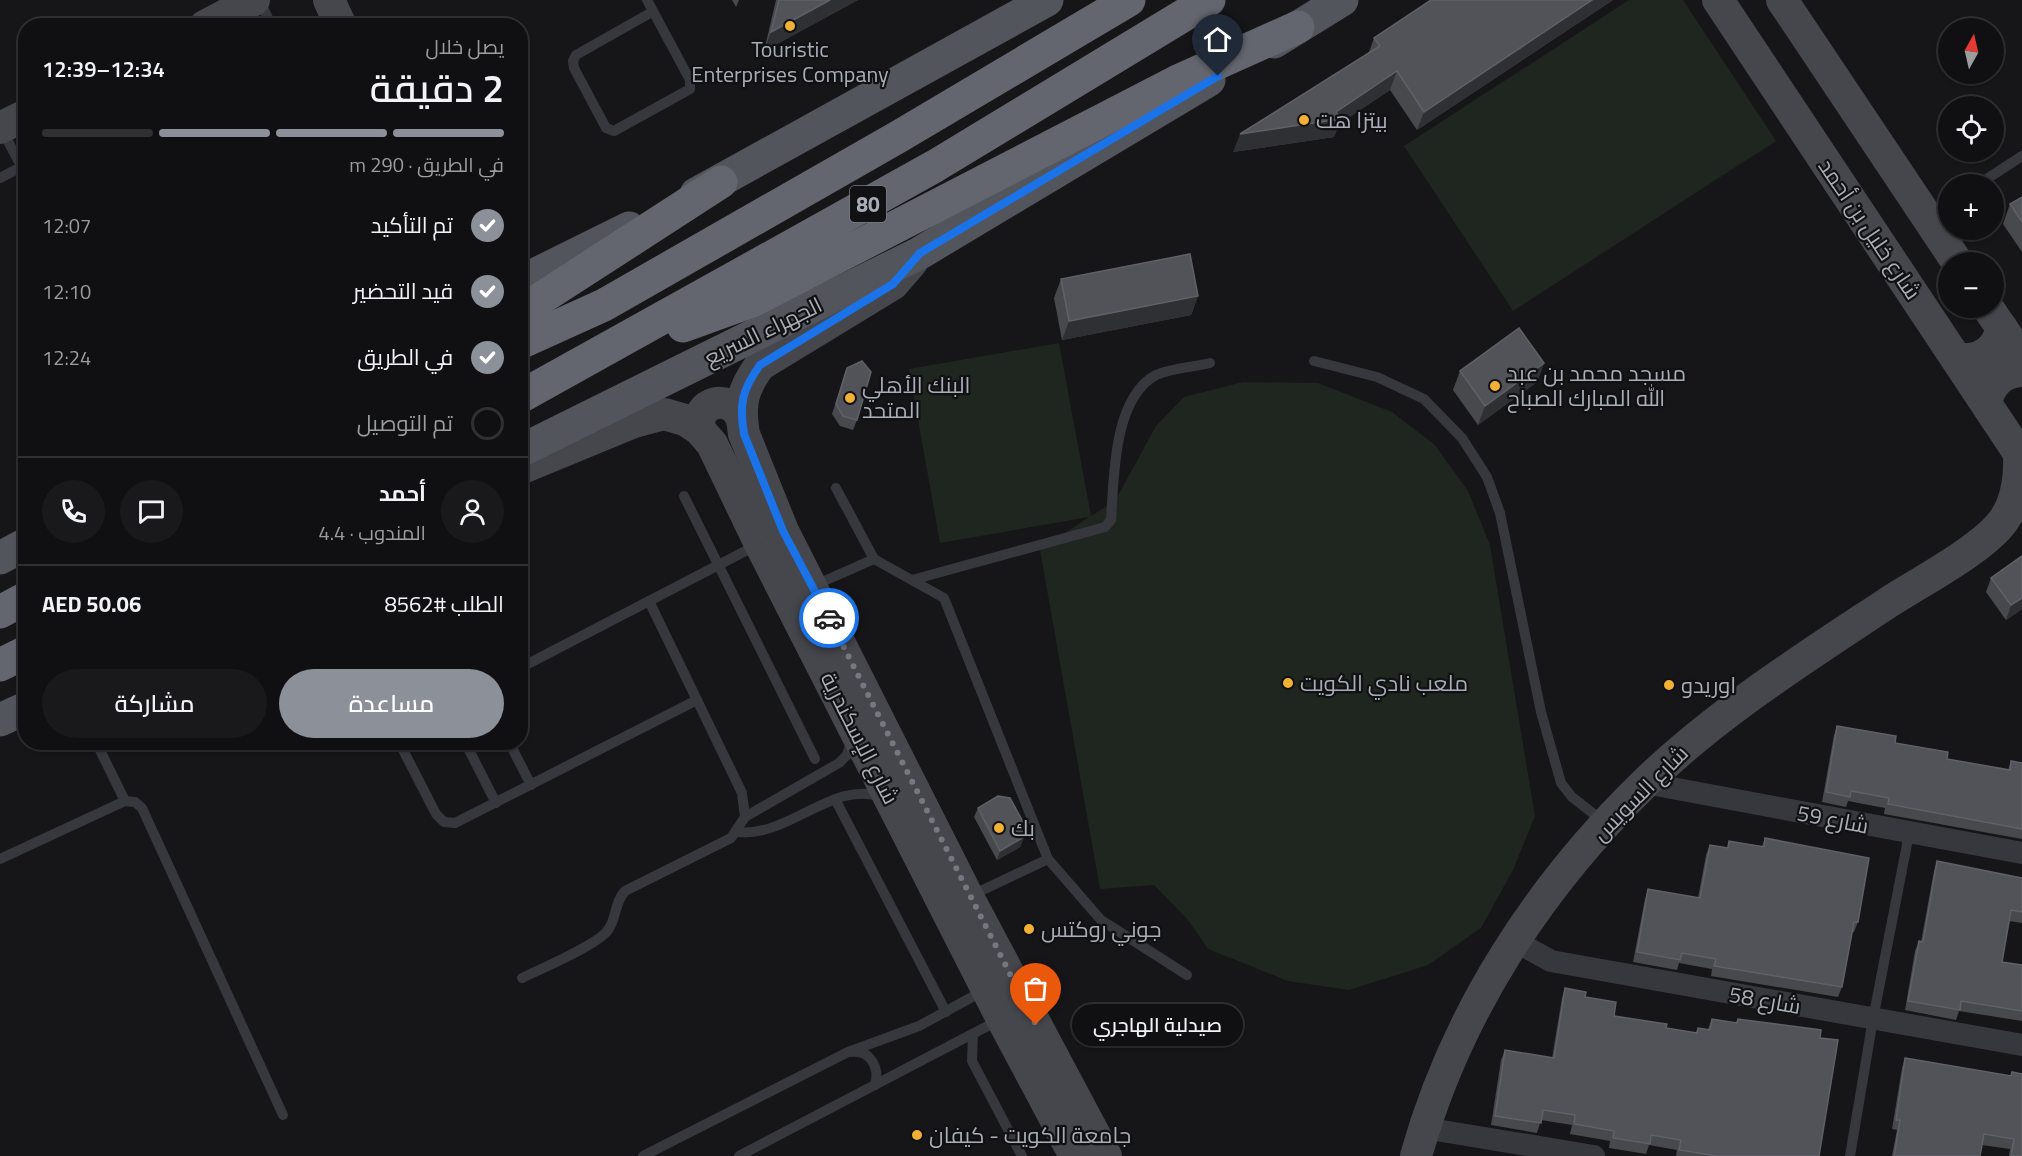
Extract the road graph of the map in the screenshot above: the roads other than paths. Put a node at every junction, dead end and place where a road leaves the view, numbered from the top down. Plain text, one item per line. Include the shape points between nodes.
1 (254, 0) edge
2 (259, 0) edge
3 (646, 0) edge
4 (1047, 0) edge
5 (1129, 0) edge
6 (1209, 0) edge
7 (1342, 0) edge
8 (1718, 0) edge
9 (1782, 0) edge
10 (652, 12) junction
11 (219, 18) edge
12 (268, 18) edge
13 (1298, 27) junction
14 (18, 119) edge
15 (0, 128) edge
16 (2022, 156) edge
17 (18, 161) edge
18 (18, 174) edge
19 (1994, 174) edge
20 (0, 178) edge
21 (721, 182) junction
22 (1953, 248) edge
23 (920, 253) junction
24 (528, 276) edge
25 (528, 307) edge
26 (1995, 318) edge
27 (528, 339) edge
28 (2022, 358) edge
29 (1958, 359) junction
30 (588, 361) junction
31 (1314, 361) dead end
32 (1210, 363) dead end
33 (2022, 371) edge
34 (528, 393) edge
35 (1986, 402) junction
36 (741, 417) junction
37 (699, 429) junction
38 (528, 447) edge
39 (2020, 455) edge
40 (528, 466) edge
41 (836, 488) dead end
42 (684, 496) dead end
43 (2022, 532) edge
44 (1988, 537) junction
45 (772, 538) junction
46 (18, 548) edge
47 (0, 558) edge
48 (874, 559) junction
49 (718, 565) junction
50 (912, 580) junction
51 (813, 586) junction
52 (649, 601) junction
53 (18, 602) edge
54 (0, 612) edge
55 (18, 655) edge
56 (0, 664) edge
57 (528, 664) edge
58 (697, 700) junction
59 (18, 712) edge
60 (0, 720) edge
61 (853, 724) junction
62 (100, 750) edge
63 (403, 750) edge
64 (469, 750) edge
65 (513, 750) edge
66 (815, 759) dead end
67 (1645, 783) junction
68 (531, 785) junction
69 (836, 799) junction
70 (125, 801) junction
71 (893, 802) junction
72 (496, 803) junction
73 (745, 817) junction
74 (1607, 824) junction
75 (737, 832) junction
76 (1909, 834) junction
77 (2022, 853) edge
78 (0, 859) edge
79 (1048, 859) junction
80 (968, 897) junction
81 (1513, 940) junction
82 (1187, 975) dead end
83 (522, 978) dead end
84 (998, 982) junction
85 (946, 1012) junction
86 (1014, 1013) junction
87 (1873, 1019) junction
88 (973, 1034) junction
89 (2022, 1045) edge
90 (848, 1052) junction
91 (875, 1085) junction
92 (283, 1115) dead end
93 (1420, 1142) edge
94 (643, 1156) edge
95 (739, 1156) edge
96 (1022, 1156) edge
97 (1075, 1156) edge
98 (1106, 1156) edge
99 (1594, 1156) edge
100 (1850, 1156) edge

1 - 11 street
2 - 12 lane
3 - 10 lane
4 - 21 main road
5 - 27 highway, 80 via 614,299
6 - 30 highway, 80 via 935,166
7 - 13 main road, الجهراء السريع
8 - 29 street, شارع خليل بن أحمد
9 - 22 street
10 - 10 lane via 576,55 573,61 606,128 614,131 690,89 690,80
13 - 23 main road, الجهراء السريع
13 - 30 highway via 1180,80 752,301
14 - 15 street
15 - 17 lane
16 - 19 lane
18 - 20 lane
21 - 24 main road
21 - 25 highway
23 - 36 street, شارع الإسكندرية via 893,284 760,365 745,386
23 - 38 main road, الجهراء السريع
26 - 28 street
26 - 29 street via 1994,347 1978,358
29 - 35 street, شارع خليل بن أحمد
30 - 34 highway, 80
31 - 74 lane via 1377,377 1424,399 1462,438 1486,477 1500,513 1541,712 1561,783 1572,797
32 - 50 lane via 1156,375 1137,394 1124,419 1116,454 1111,520 1105,526
33 - 35 street via 2001,376 1988,392
35 - 39 street, شارع خليل بن أحمد
36 - 37 street via 727,403 713,403 699,417
36 - 45 street, شارع الإسكندرية
37 - 40 street, شارع الإسكندرية via 664,414
37 - 45 street, شارع الإسكندرية
39 - 44 street, شارع السويس via 2014,499 2001,524
41 - 48 lane
42 - 49 lane
43 - 44 street, شارع السويس
44 - 67 street, شارع السويس via 1840,634 1695,738
45 - 49 lane
45 - 51 street, شارع الإسكندرية
45 - 61 street, شارع الإسكندرية
46 - 47 main road
48 - 50 lane
48 - 51 lane
49 - 52 lane
49 - 66 lane
50 - 79 lane via 944,598
51 - 80 street, شارع الإسكندرية
52 - 57 lane
52 - 58 lane
53 - 54 highway
55 - 56 highway
58 - 68 lane
58 - 73 lane via 742,793
59 - 60 main road
61 - 71 street, شارع الإسكندرية
61 - 73 lane via 847,754 839,763
62 - 70 lane
63 - 72 lane via 436,814 444,822 455,823
64 - 72 lane
65 - 68 lane
67 - 74 street, شارع السويس
67 - 76 street, شارع 59
68 - 72 lane
69 - 71 lane via 864,793
69 - 75 lane via 773,829
69 - 85 lane
70 - 78 lane
70 - 92 lane via 142,808
71 - 84 street, شارع الإسكندرية
73 - 75 lane
74 - 81 street, شارع السويس
75 - 83 lane via 625,891 603,936
76 - 77 street, شارع 59
76 - 87 lane
79 - 80 lane
79 - 82 lane via 1101,920
80 - 84 street, شارع الإسكندرية
81 - 87 street, شارع 58 via 1551,961
81 - 93 street, شارع السويس via 1481,994 1440,1083
84 - 85 lane
84 - 86 street, شارع الإسكندرية
85 - 90 lane
86 - 88 lane
86 - 97 street, شارع الإسكندرية
86 - 98 street, شارع الإسكندرية
87 - 89 street, شارع 58
87 - 100 lane
88 - 91 lane
88 - 96 lane via 972,1061
90 - 91 lane via 857,1051 872,1060 877,1068
90 - 94 lane
91 - 95 lane
93 - 99 street

